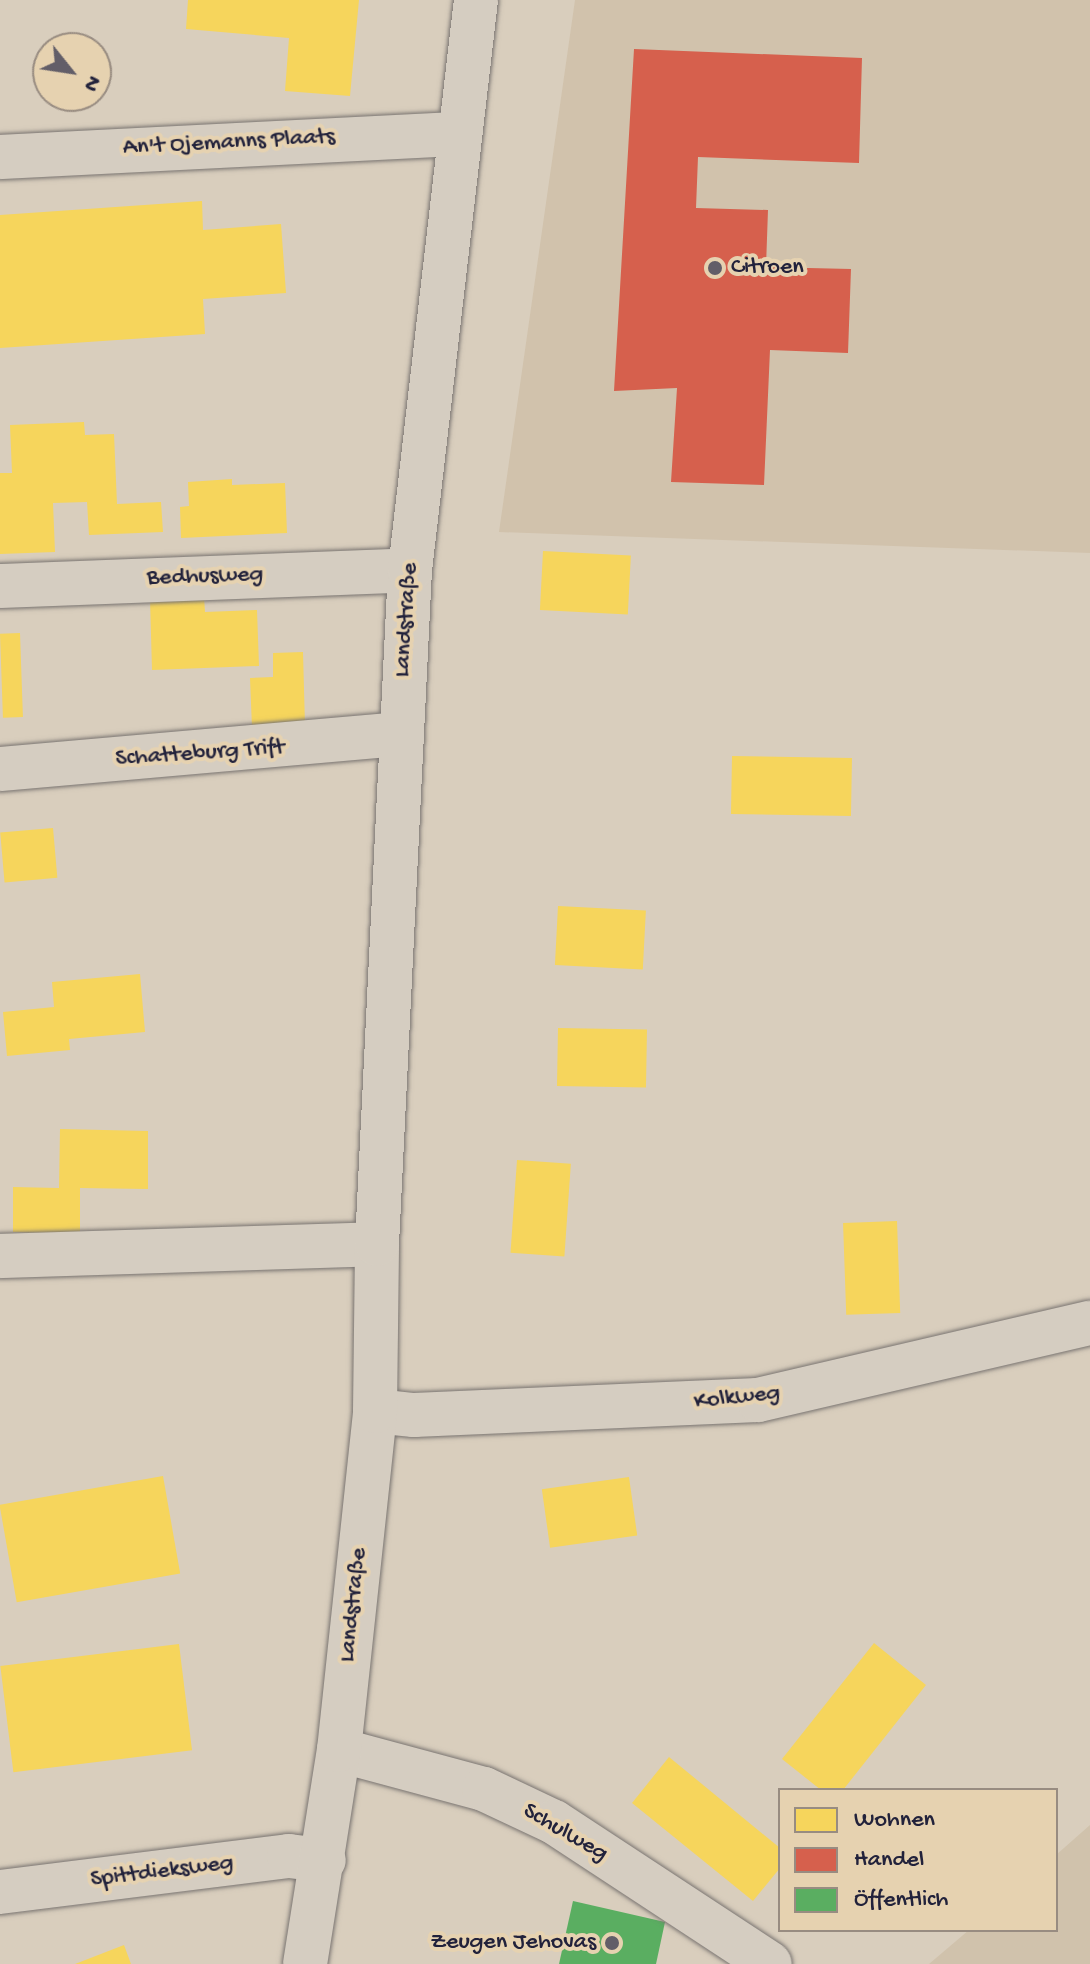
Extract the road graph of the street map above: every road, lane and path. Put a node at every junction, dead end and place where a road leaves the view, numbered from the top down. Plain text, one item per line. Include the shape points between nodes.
1 (476, 0) edge
2 (458, 134) junction
3 (0, 157) edge
4 (410, 570) junction
5 (0, 586) edge
6 (399, 734) junction
7 (0, 769) edge
8 (377, 1244) junction
9 (0, 1256) edge
10 (1090, 1323) edge
11 (375, 1411) junction
12 (339, 1750) junction
13 (324, 1860) junction
14 (0, 1892) edge
15 (305, 1964) edge
16 (770, 1964) edge

1 - 2 street, Landstraße
2 - 3 street, An't Ojemanns Plaats
2 - 4 street, Landstraße
4 - 5 street, Bedhusweg
4 - 6 street, Landstraße
6 - 7 street, Schatteburg Trift
6 - 8 street, Landstraße
8 - 9 street
8 - 11 street, Landstraße
10 - 11 street, Kolkweg via 758,1400 414,1415
11 - 12 street, Landstraße
12 - 13 street, Landstraße
12 - 16 street, Schulweg via 484,1789 554,1822
13 - 14 street, Spittdieksweg via 289,1856
13 - 15 street, Landstraße

